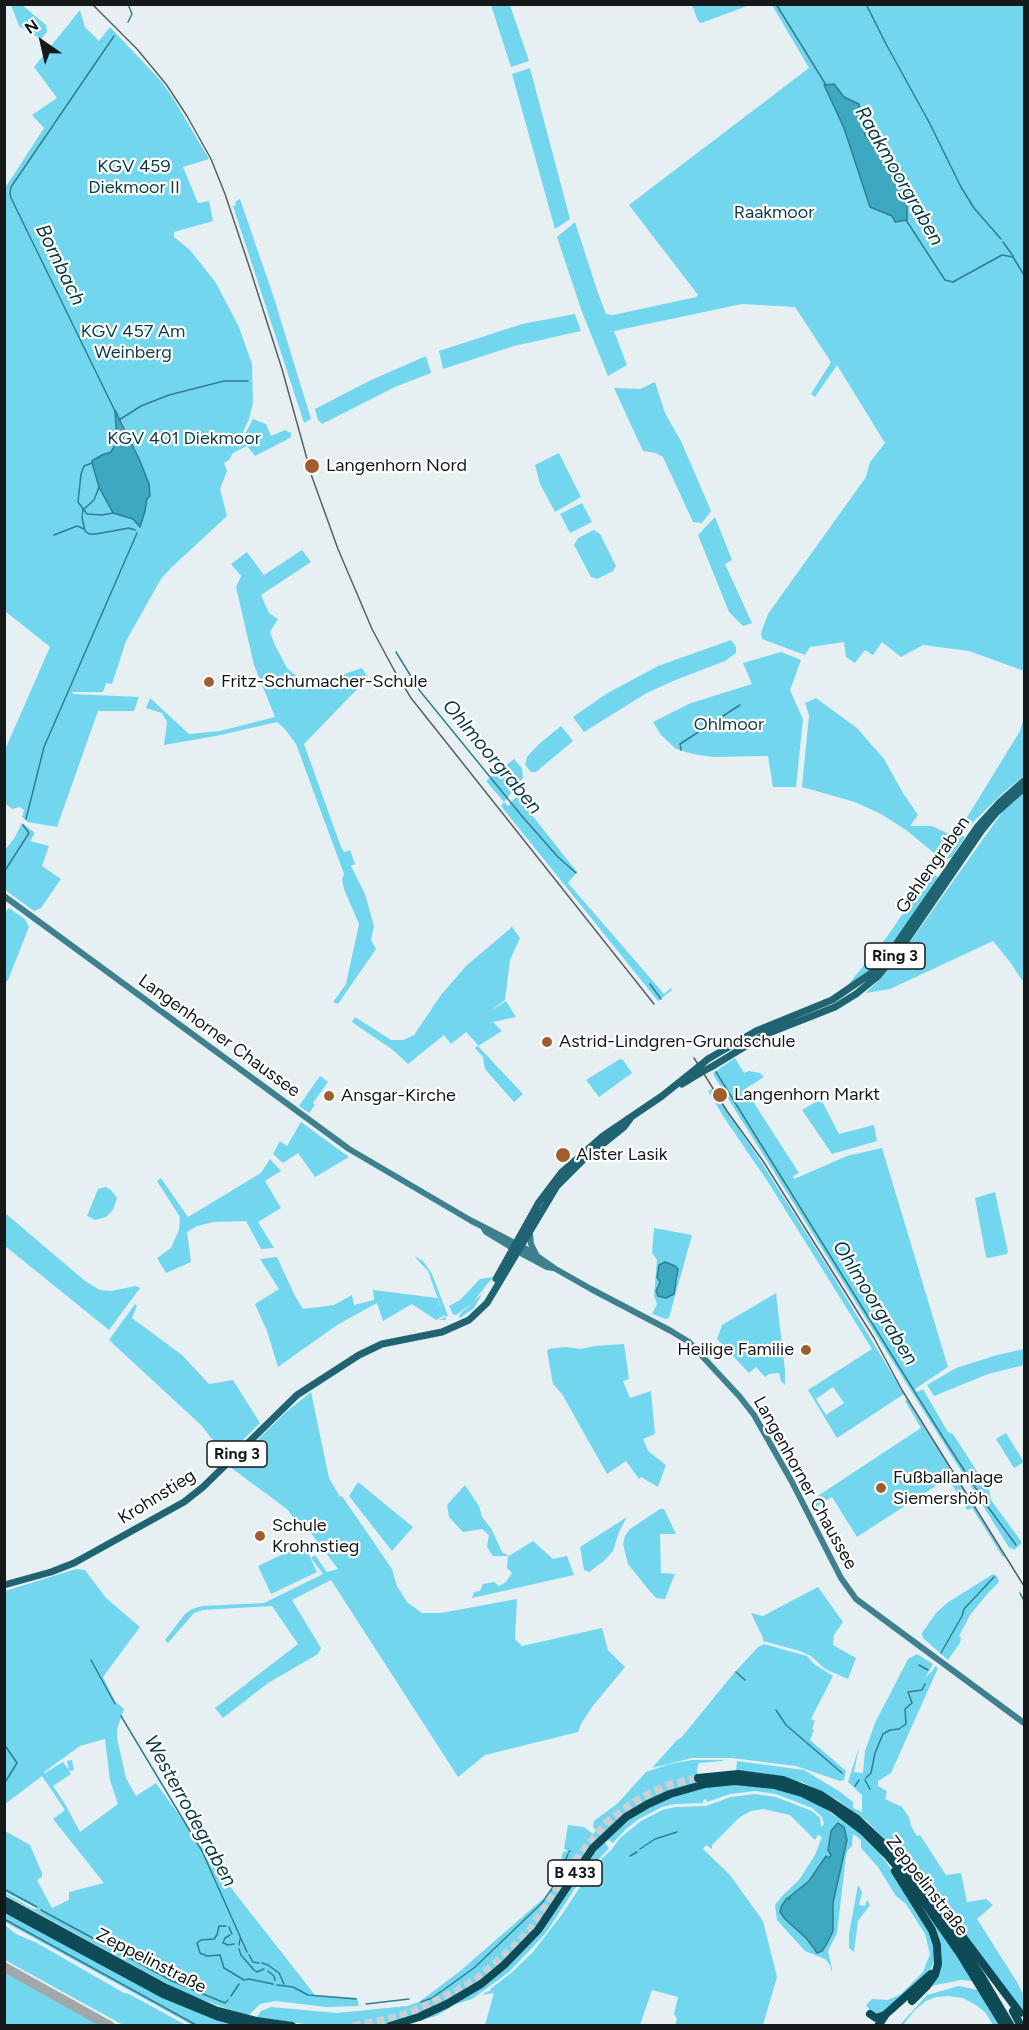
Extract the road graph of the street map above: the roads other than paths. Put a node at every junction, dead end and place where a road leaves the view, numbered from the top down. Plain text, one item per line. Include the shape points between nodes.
1 (1024, 781) edge
2 (1024, 788) edge
3 (4, 897) edge
4 (711, 1056) joint
5 (724, 1059) joint
6 (699, 1071) junction
7 (630, 1119) junction
8 (530, 1233) junction
9 (517, 1247) junction
10 (536, 1254) junction
11 (554, 1268) junction
12 (4, 1585) edge
13 (1024, 1722) edge
14 (698, 1778) tunnel mouth
15 (877, 1845) junction
16 (4, 1900) edge
17 (932, 1903) junction
18 (4, 1908) edge
19 (938, 1956) junction
20 (912, 2001) dead end
21 (1011, 2008) dead end
22 (1020, 2013) dead end
23 (870, 2014) dead end
24 (886, 2014) junction
25 (252, 2025) edge
26 (292, 2025) edge
27 (390, 2025) edge
28 (878, 2025) edge
29 (1004, 2025) edge
30 (1011, 2025) edge
31 (1021, 2025) edge

1 - 4 main road, Gehlengraben / Ring 3 via 978,826 873,972 832,1000 756,1031
2 - 5 main road, Gehlengraben / Ring 3 via 982,830 878,976 830,1010 764,1035
3 - 9 main road, Langenhorner Chaussee via 337,1141
4 - 6 main road, Krohnstieg / Ring 3, bridge
5 - 6 main road, Krohnstieg / Ring 3, bridge
6 - 7 main road, Krohnstieg / Ring 3
7 - 8 main road, Krohnstieg / Ring 3 via 557,1186
7 - 9 main road, Krohnstieg / Ring 3 via 603,1136 561,1173 539,1202
8 - 9 main road, Krohnstieg / Ring 3
8 - 10 main road
9 - 10 main road, Langenhorner Chaussee
9 - 11 main road, Langenhorner Chaussee via 546,1267
9 - 12 main road, Krohnstieg / Ring 3 via 487,1303 476,1315 455,1328 369,1349 288,1403 184,1502 74,1563
10 - 11 main road, Langenhorner Chaussee
11 - 13 main road, Langenhorner Chaussee via 694,1347 754,1415 856,1599
14 - 17 highway, Zeppelinstraße via 757,1775 821,1794 876,1835
15 - 19 highway via 932,1930
15 - 27 highway, Zeppelinstraße / B 433 via 834,1809 781,1787 725,1782 670,1794 636,1811 600,1840 538,1930 495,1973 447,2004
15 - 29 highway, Zeppelinstraße / B 433 via 912,1885
16 - 26 highway, Zeppelinstraße via 166,1988 215,2010
17 - 22 highway via 957,1928
17 - 30 highway, Zeppelinstraße
18 - 25 highway, Zeppelinstraße via 163,1994 219,2017
19 - 20 highway via 933,1979
19 - 24 highway via 928,1978
21 - 31 highway
23 - 24 highway via 879,2018
24 - 28 highway

